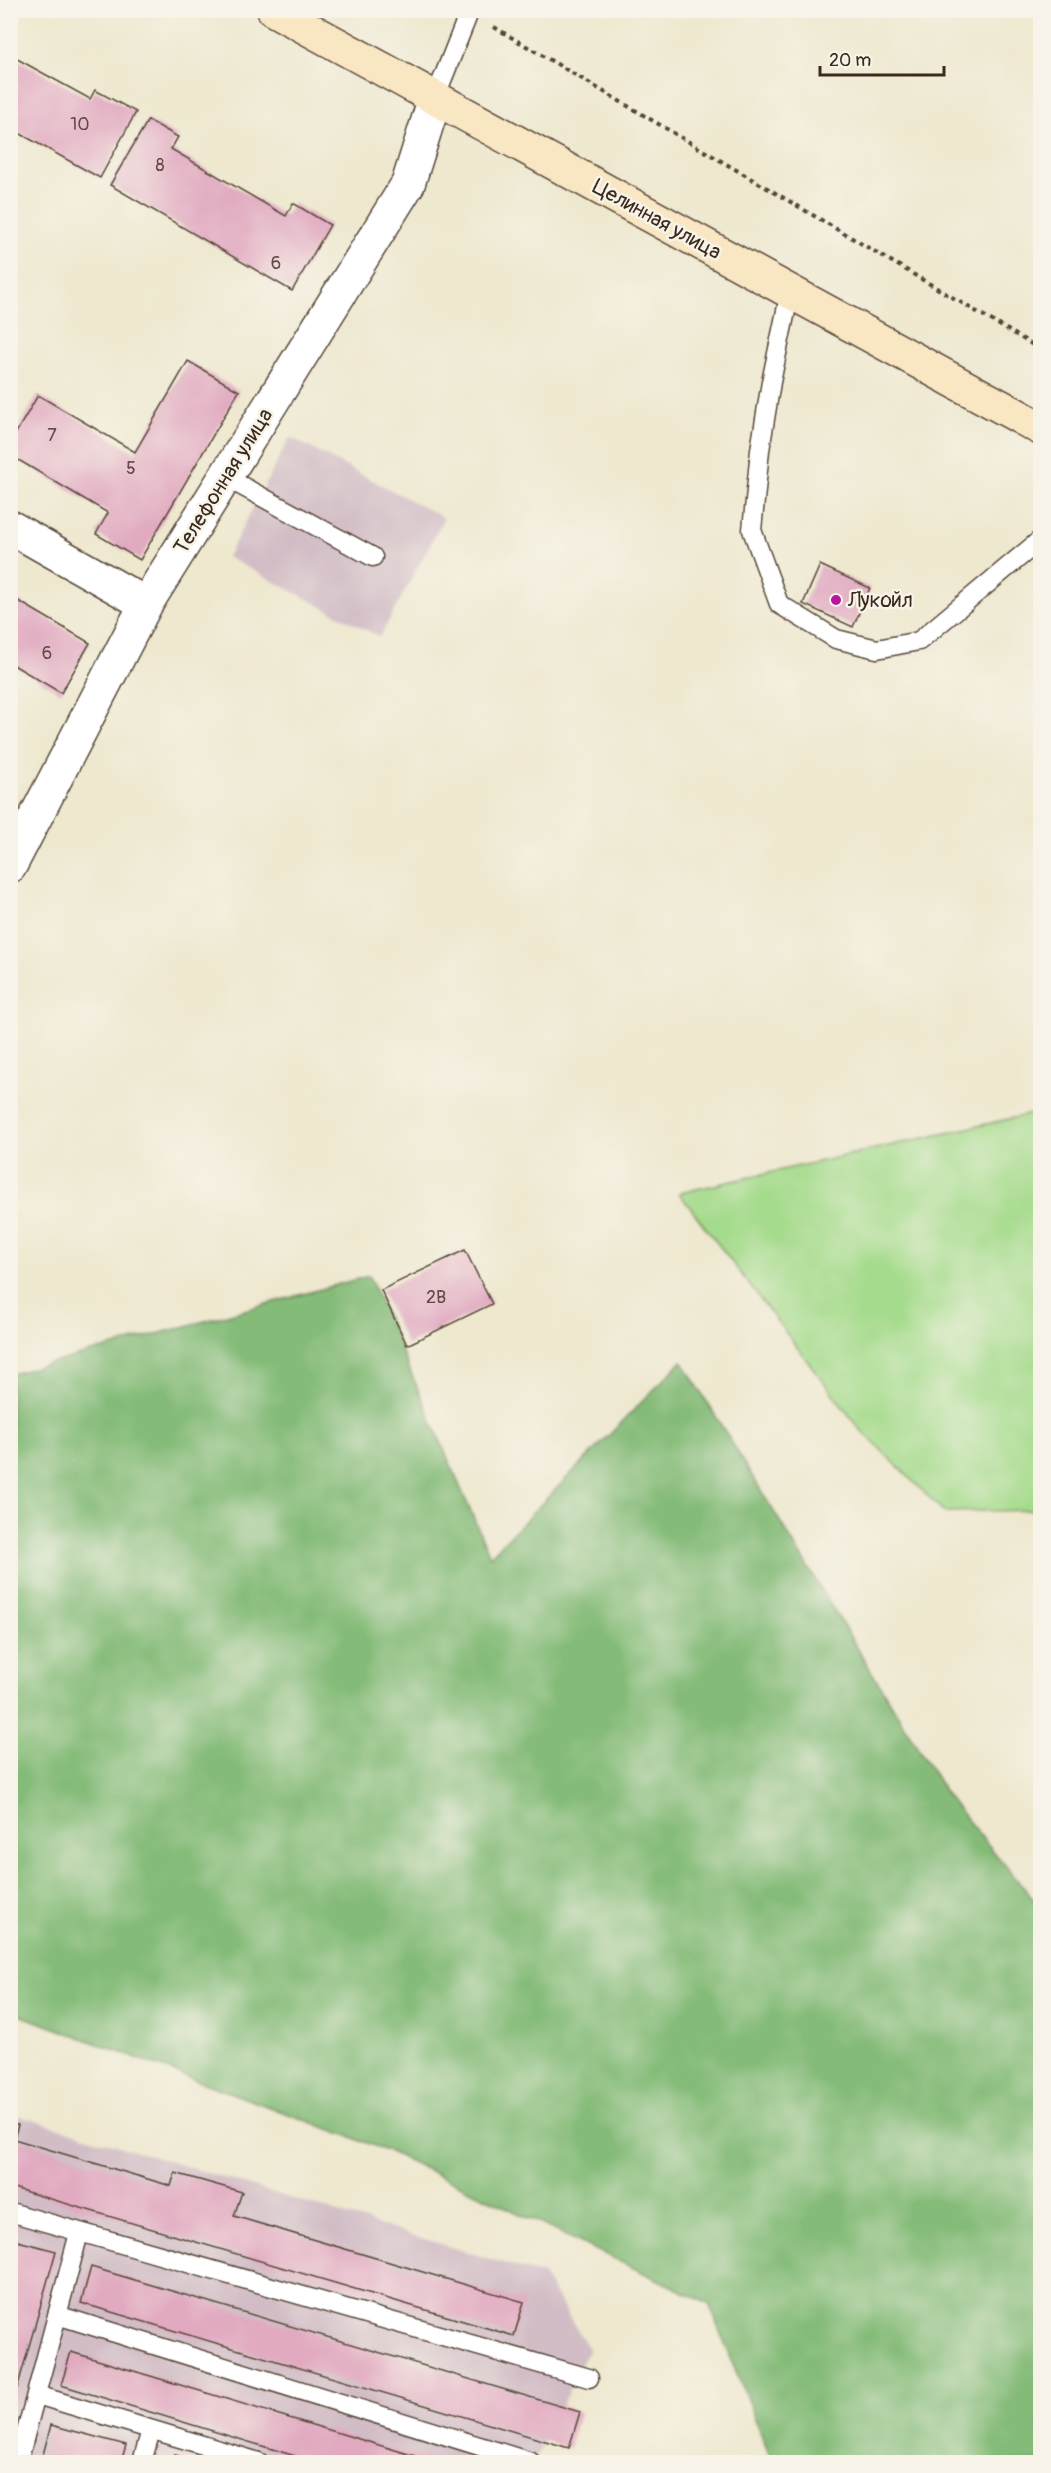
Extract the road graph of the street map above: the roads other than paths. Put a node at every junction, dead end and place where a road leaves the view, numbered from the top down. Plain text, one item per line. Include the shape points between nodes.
1 (274, 10) edge
2 (469, 11) edge
3 (435, 98) junction
4 (790, 292) junction
5 (1041, 428) edge
6 (225, 477) junction
7 (10, 527) edge
8 (1041, 540) edge
9 (373, 557) dead end
10 (146, 604) junction
11 (10, 866) edge
12 (10, 2212) edge
13 (79, 2233) junction
14 (57, 2315) junction
15 (589, 2378) dead end
16 (37, 2395) junction
17 (151, 2430) junction
18 (18, 2463) edge
19 (142, 2463) edge
20 (259, 2463) edge
21 (531, 2463) edge

1 - 3 main road, Целинная улица
2 - 3 lane
3 - 4 main road, Целинная улица
3 - 6 street, Телефонная улица via 408,184
4 - 5 main road, Целинная улица
4 - 8 lane via 760,450 752,530 779,604 836,639 877,649 919,641
6 - 9 lane
6 - 10 street, Телефонная улица
7 - 10 street
10 - 11 street, Телефонная улица
12 - 13 lane
13 - 14 lane
13 - 15 lane
14 - 16 lane
14 - 21 lane
16 - 17 lane
16 - 18 lane
17 - 19 lane
17 - 20 lane

